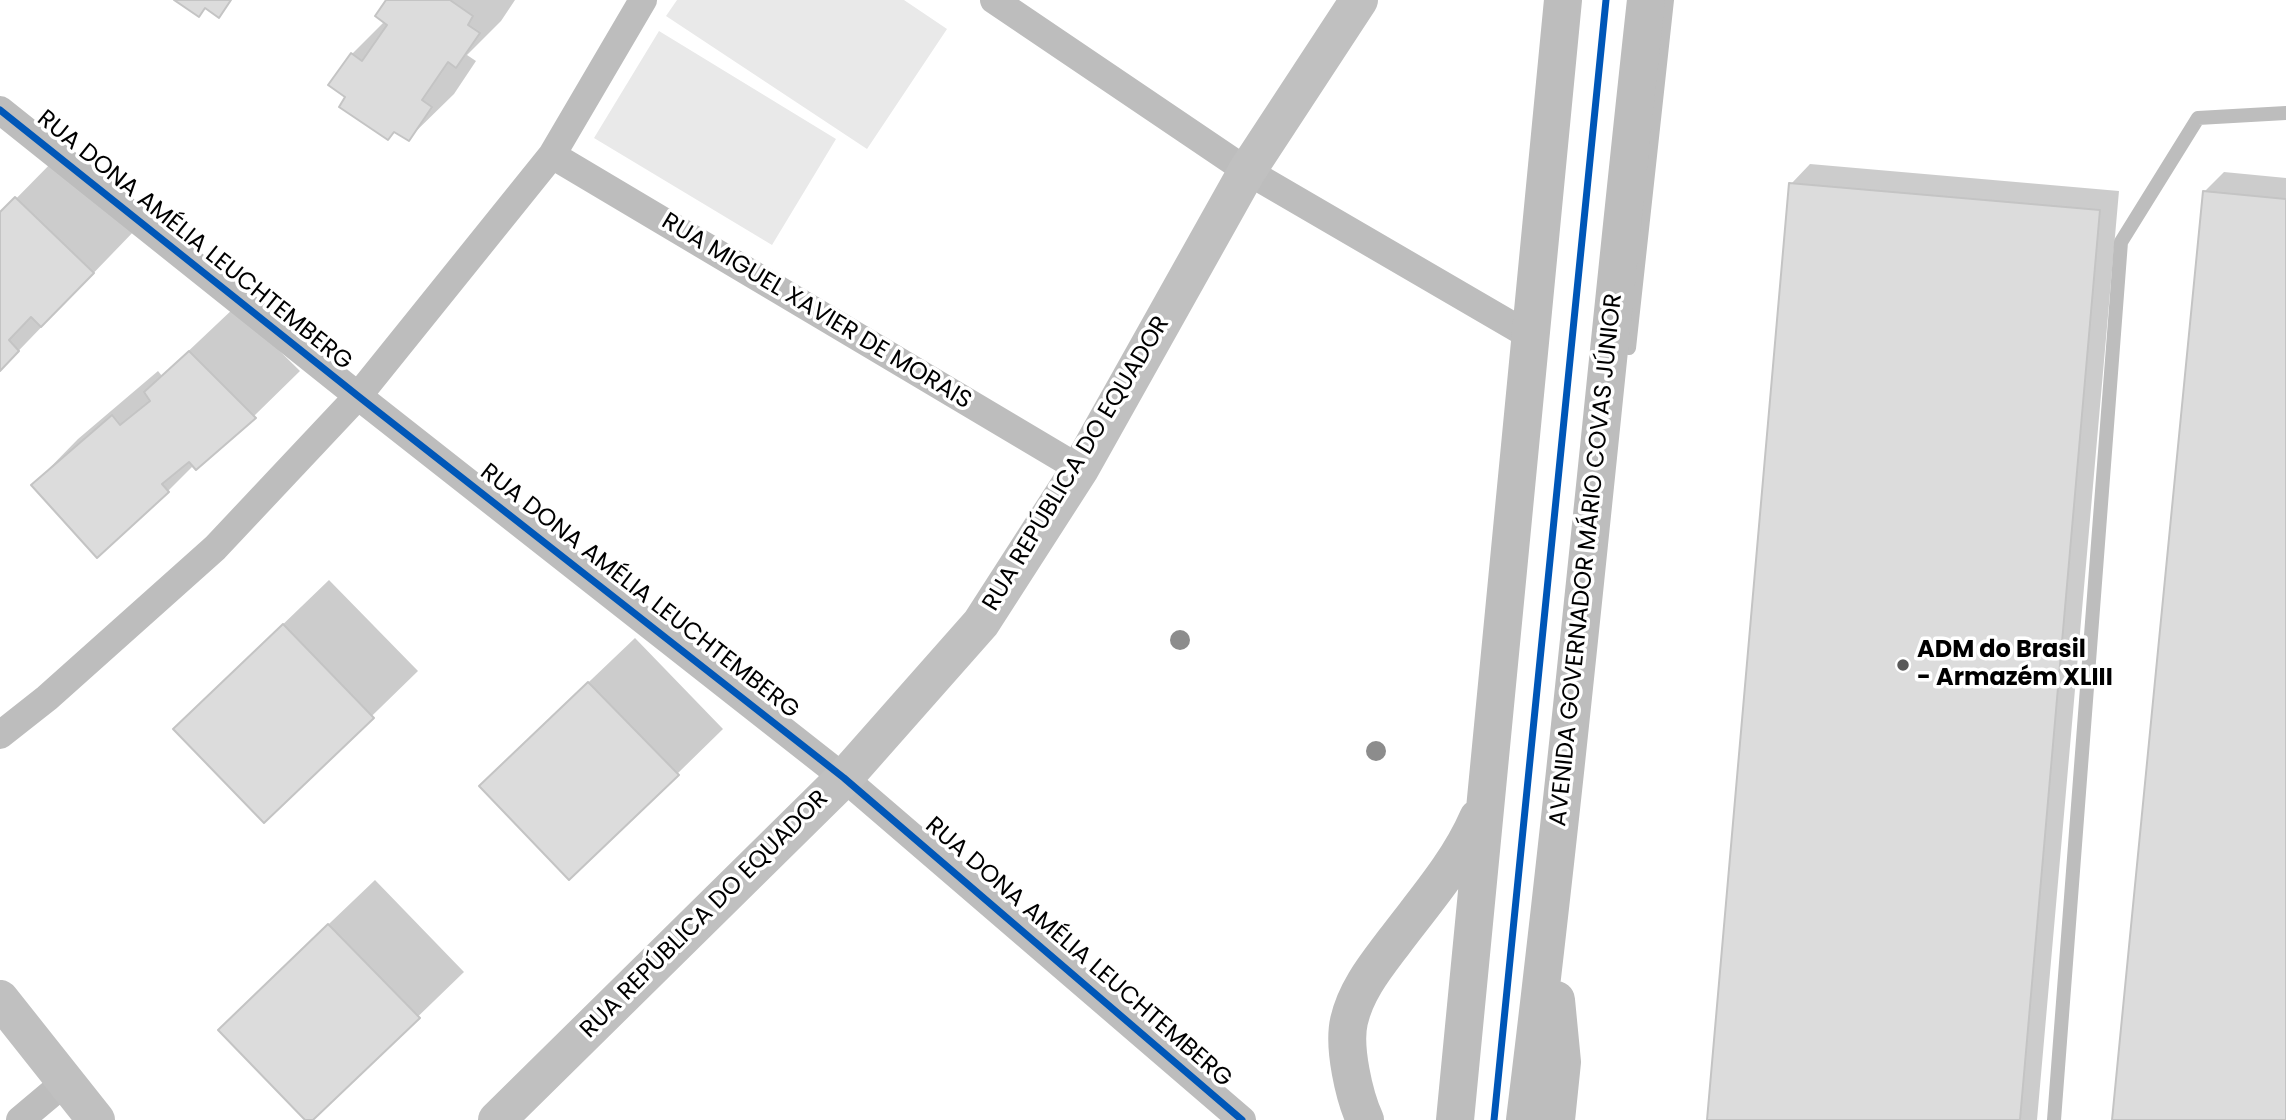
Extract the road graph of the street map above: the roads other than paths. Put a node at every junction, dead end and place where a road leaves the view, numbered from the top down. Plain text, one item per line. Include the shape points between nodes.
1 (643, 0) edge
2 (994, 0) edge
3 (1359, 0) edge
4 (1646, 0) edge
5 (1667, 0) edge
6 (1554, 4) edge
7 (0, 110) edge
8 (2286, 113) edge
9 (552, 155) junction
10 (1247, 171) junction
11 (1532, 337) junction
12 (1626, 368) dead end
13 (358, 396) junction
14 (1080, 469) junction
15 (0, 735) edge
16 (844, 778) junction
17 (1487, 797) junction
18 (1572, 845) dead end
19 (1550, 916) junction
20 (1554, 982) junction
21 (0, 999) edge
22 (65, 1083) junction
23 (20, 1120) edge
24 (96, 1120) edge
25 (497, 1120) edge
26 (1242, 1120) edge
27 (1365, 1120) edge
28 (1455, 1120) edge
29 (1525, 1120) edge
30 (1556, 1120) edge
31 (2054, 1120) edge

1 - 9 street
2 - 10 street
3 - 10 street, RUA REPÚBLICA DO EQUADOR
4 - 19 main road, AVENIDA GOVERNADOR MÁRIO COVAS JÚNIOR
5 - 12 lane
6 - 11 main road
7 - 13 street, RUA DONA AMÉLIA LEUCHTEMBERG
8 - 31 lane via 2198,118 2121,242
9 - 13 street
9 - 14 street, RUA MIGUEL XAVIER DE MORAIS
10 - 11 street
10 - 14 street, RUA REPÚBLICA DO EQUADOR
11 - 17 main road
13 - 15 street via 215,548
13 - 16 street, RUA DONA AMÉLIA LEUCHTEMBERG
14 - 16 street, RUA REPÚBLICA DO EQUADOR via 981,623
16 - 25 street, RUA REPÚBLICA DO EQUADOR
16 - 26 street, RUA DONA AMÉLIA LEUCHTEMBERG
17 - 27 main road via 1468,840 1359,991 1348,1022 1349,1060
17 - 28 main road
18 - 20 lane
19 - 20 main road
19 - 29 main road, AVENIDA GOVERNADOR MÁRIO COVAS JÚNIOR
20 - 30 main road via 1562,1062
21 - 22 street
22 - 23 street
22 - 24 street

